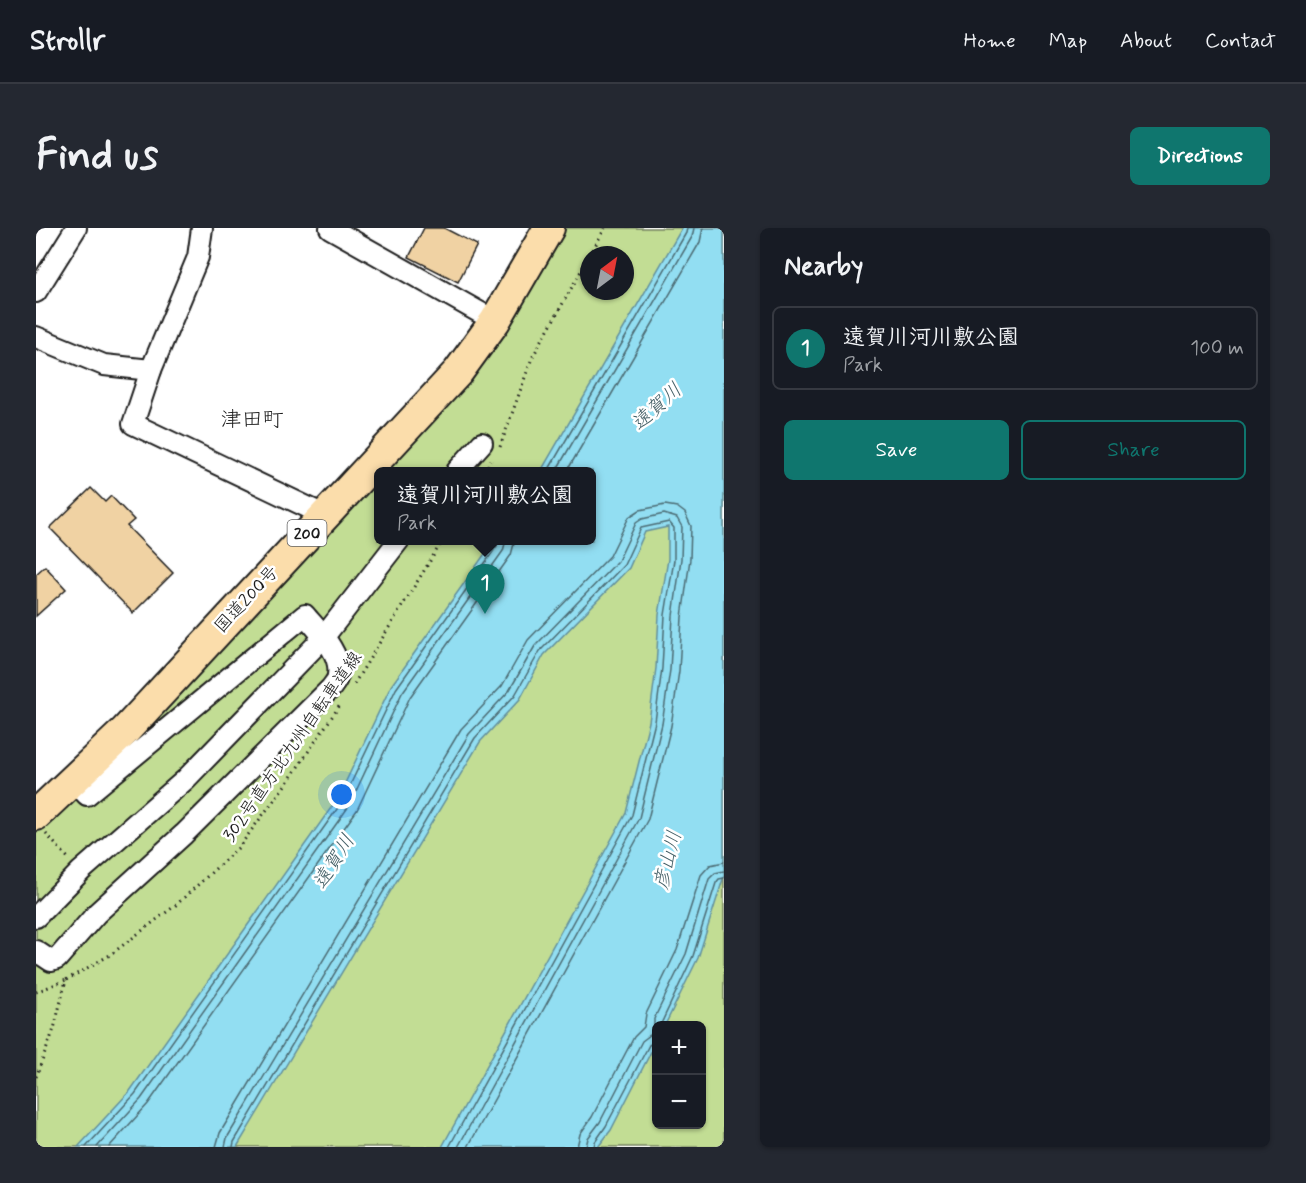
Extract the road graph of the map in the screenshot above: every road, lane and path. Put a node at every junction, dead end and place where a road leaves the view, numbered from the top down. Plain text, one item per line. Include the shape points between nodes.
1 (76, 228) edge
2 (202, 228) edge
3 (330, 228) edge
4 (549, 228) edge
5 (605, 228) edge
6 (595, 246) edge
7 (580, 274) edge
8 (36, 292) edge
9 (495, 321) junction
10 (36, 338) edge
11 (151, 370) junction
12 (482, 443) dead end
13 (461, 467) edge
14 (487, 467) edge
15 (324, 515) junction
16 (395, 545) edge
17 (440, 545) edge
18 (323, 638) junction
19 (353, 686) dead end
20 (340, 704) dead end
21 (73, 780) junction
22 (40, 824) edge
23 (81, 871) junction
24 (36, 917) edge
25 (36, 951) edge
26 (66, 980) junction
27 (36, 992) edge
28 (36, 1077) edge

1 - 8 street
2 - 11 street via 198,257
3 - 9 street
4 - 9 highway, 国道200号 / 200
5 - 6 path
7 - 14 path via 532,358 503,442
9 - 15 highway, 国道200号 / 200 via 458,372
10 - 11 street via 104,365
11 - 15 street via 133,424
12 - 13 street
15 - 21 highway, 国道200号 / 200 via 124,731
16 - 18 street
17 - 19 path, 302号直方北九州自転車道線
18 - 21 street via 305,615 87,795
18 - 23 street via 185,780
18 - 25 street via 338,663 338,676 331,688 184,834 97,913 57,959 51,961
20 - 26 path, 302号直方北九州自転車道線 via 239,847 176,905 110,955
21 - 22 highway, 国道200号 / 200
22 - 23 path
23 - 24 street
26 - 27 path, 302号直方北九州自転車道線
26 - 28 path via 54,1029

